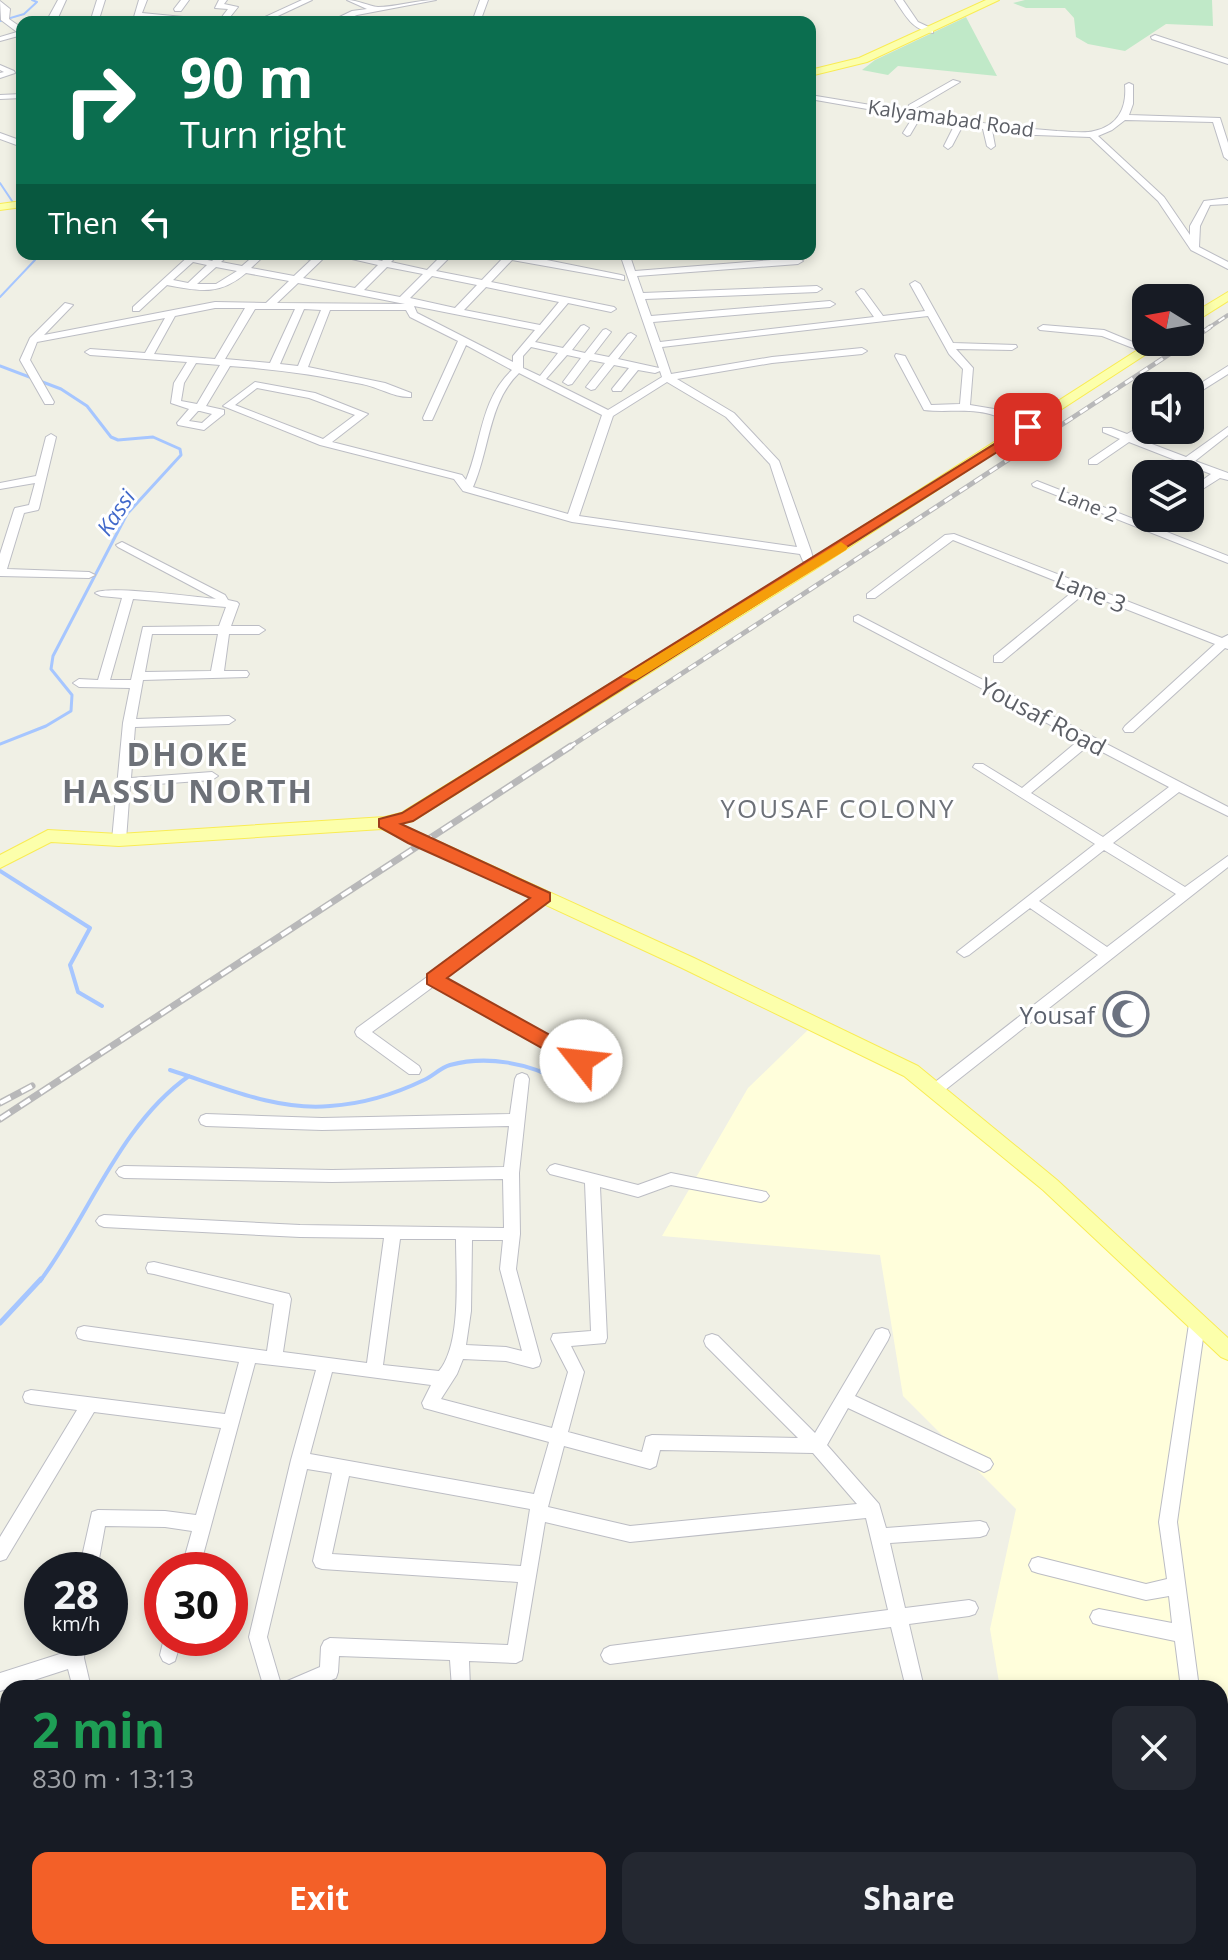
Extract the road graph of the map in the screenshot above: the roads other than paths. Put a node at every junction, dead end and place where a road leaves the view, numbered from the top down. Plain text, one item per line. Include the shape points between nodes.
1 (101, 0) edge
2 (143, 0) edge
3 (185, 0) edge
4 (223, 0) edge
5 (308, 0) edge
6 (351, 0) edge
7 (432, 0) edge
8 (899, 0) edge
9 (994, 0) edge
10 (0, 3) edge
11 (178, 9) dead end
12 (375, 9) junction
13 (96, 16) dead end
14 (148, 16) edge
15 (227, 16) edge
16 (272, 16) edge
17 (352, 16) edge
18 (16, 28) edge
19 (930, 31) junction
20 (1155, 37) dead end
21 (1228, 62) edge
22 (0, 67) edge
23 (816, 72) edge
24 (0, 76) edge
25 (956, 82) dead end
26 (1129, 85) dead end
27 (816, 98) edge
28 (914, 114) junction
29 (1125, 117) junction
30 (960, 122) junction
31 (987, 127) junction
32 (907, 133) dead end
33 (1092, 135) junction
34 (948, 146) dead end
35 (991, 146) dead end
36 (1228, 157) edge
37 (1228, 201) edge
38 (1194, 248) junction
39 (190, 260) edge
40 (204, 260) edge
41 (218, 260) edge
42 (255, 260) edge
43 (317, 260) edge
44 (365, 260) edge
45 (389, 260) edge
46 (442, 260) edge
47 (505, 260) edge
48 (538, 260) edge
49 (625, 260) edge
50 (798, 261) dead end
51 (215, 263) junction
52 (385, 264) junction
53 (1228, 266) edge
54 (245, 269) junction
55 (429, 273) junction
56 (627, 276) junction
57 (296, 279) junction
58 (165, 282) junction
59 (483, 284) junction
60 (915, 284) dead end
61 (190, 286) junction
62 (202, 288) junction
63 (817, 289) dead end
64 (357, 292) junction
65 (861, 292) dead end
66 (640, 296) junction
67 (1228, 296) edge
68 (566, 300) junction
69 (408, 303) junction
70 (185, 304) dead end
71 (830, 304) dead end
72 (68, 305) dead end
73 (252, 305) junction
74 (269, 305) junction
75 (301, 306) junction
76 (327, 306) junction
77 (136, 309) dead end
78 (611, 309) dead end
79 (458, 311) junction
80 (1204, 312) edge
81 (172, 313) junction
82 (931, 313) junction
83 (648, 319) junction
84 (880, 319) junction
85 (542, 328) junction
86 (584, 328) dead end
87 (1043, 328) dead end
88 (606, 332) dead end
89 (631, 336) dead end
90 (33, 340) junction
91 (463, 340) junction
92 (1132, 340) edge
93 (529, 344) junction
94 (657, 345) junction
95 (950, 346) junction
96 (1012, 347) dead end
97 (862, 351) dead end
98 (90, 352) dead end
99 (565, 352) junction
100 (148, 356) junction
101 (588, 356) junction
102 (900, 356) dead end
103 (1138, 356) edge
104 (193, 360) junction
105 (611, 361) junction
106 (223, 362) junction
107 (274, 366) junction
108 (636, 366) junction
109 (302, 369) junction
110 (518, 369) junction
111 (1228, 369) edge
112 (655, 370) dead end
113 (545, 376) dead end
114 (667, 378) junction
115 (568, 382) dead end
116 (1204, 385) edge
117 (591, 387) dead end
118 (617, 389) dead end
119 (407, 395) dead end
120 (49, 402) dead end
121 (967, 407) junction
122 (608, 414) junction
123 (428, 418) dead end
124 (1028, 427) junction
125 (1107, 430) dead end
126 (1228, 430) edge
127 (1132, 435) edge
128 (51, 437) dead end
129 (1128, 438) junction
130 (324, 443) junction
131 (1185, 460) edge
132 (1189, 460) edge
133 (1093, 462) dead end
134 (1204, 467) edge
135 (1223, 475) edge
136 (40, 479) junction
137 (1037, 484) dead end
138 (0, 486) edge
139 (1204, 486) edge
140 (467, 489) junction
141 (572, 519) junction
142 (122, 545) dead end
143 (805, 551) junction
144 (1228, 560) edge
145 (809, 567) junction
146 (0, 572) edge
147 (89, 575) dead end
148 (1084, 588) junction
149 (101, 593) dead end
150 (129, 594) junction
151 (871, 596) dead end
152 (222, 602) junction
153 (858, 619) dead end
154 (119, 629) junction
155 (147, 630) junction
156 (224, 630) junction
157 (259, 630) dead end
158 (1226, 642) edge
159 (998, 659) dead end
160 (217, 674) junction
161 (243, 674) dead end
162 (138, 680) junction
163 (79, 683) dead end
164 (103, 683) junction
165 (229, 720) dead end
166 (129, 723) junction
167 (1129, 729) dead end
168 (1088, 739) junction
169 (979, 767) dead end
170 (212, 776) dead end
171 (126, 782) junction
172 (1178, 786) junction
173 (1022, 794) junction
174 (1228, 812) edge
175 (385, 823) junction
176 (119, 840) junction
177 (1105, 844) junction
178 (8, 854) edge
179 (1228, 860) edge
180 (1184, 893) junction
181 (544, 897) junction
182 (1031, 902) junction
183 (964, 952) dead end
184 (1107, 954) junction
185 (434, 979) junction
186 (581, 1061) dead end
187 (414, 1070) dead end
188 (522, 1079) dead end
189 (935, 1090) junction
190 (206, 1120) dead end
191 (516, 1120) junction
192 (555, 1170) dead end
193 (124, 1172) dead end
194 (511, 1173) junction
195 (592, 1179) junction
196 (761, 1196) dead end
197 (104, 1221) dead end
198 (393, 1232) junction
199 (464, 1233) junction
200 (512, 1234) junction
201 (154, 1268) dead end
202 (1197, 1324) junction
203 (84, 1333) dead end
204 (882, 1335) dead end
205 (712, 1341) dead end
206 (1228, 1351) edge
207 (457, 1352) junction
208 (249, 1356) junction
209 (274, 1358) junction
210 (326, 1364) junction
211 (374, 1370) junction
212 (443, 1379) junction
213 (31, 1397) dead end
214 (845, 1399) junction
215 (90, 1404) junction
216 (228, 1422) junction
217 (558, 1437) junction
218 (817, 1446) junction
219 (300, 1460) junction
220 (984, 1464) dead end
221 (342, 1468) junction
222 (540, 1508) junction
223 (873, 1510) junction
224 (202, 1524) junction
225 (980, 1529) dead end
226 (881, 1536) junction
227 (91, 1552) edge
228 (195, 1552) edge
229 (0, 1553) edge
230 (1038, 1565) dead end
231 (528, 1575) junction
232 (1175, 1586) junction
233 (969, 1608) dead end
234 (898, 1615) junction
235 (1099, 1617) dead end
236 (1183, 1634) junction
237 (459, 1652) junction
238 (610, 1655) dead end
239 (75, 1658) joint
240 (6, 1680) edge
241 (80, 1680) edge
242 (271, 1680) edge
243 (310, 1680) edge
244 (461, 1680) edge
245 (913, 1680) edge
246 (1189, 1680) edge

1 - 13 street
2 - 14 street via 137,15
3 - 11 street
4 - 15 street via 218,6 234,7
5 - 16 street
6 - 12 street
7 - 12 street
8 - 19 street via 915,24
9 - 19 main road
10 - 18 street via 7,22
12 - 17 street
19 - 23 main road via 863,60
20 - 21 street
22 - 24 street via 11,73
25 - 28 street via 912,107
26 - 29 street via 1132,98
27 - 28 street, Kalyamabad Road
28 - 30 street, Kalyamabad Road
28 - 32 street
29 - 33 street via 1111,130
29 - 36 street via 1217,120
30 - 31 street, Kalyamabad Road
30 - 34 street
31 - 33 street, Kalyamabad Road
31 - 35 street
33 - 38 street via 1161,199
37 - 38 street via 1207,203 1195,226
38 - 53 street
39 - 58 street
40 - 51 street
41 - 51 street
42 - 54 street
43 - 57 street
44 - 52 street
45 - 52 street
46 - 55 street
47 - 59 street
48 - 56 street
49 - 56 street
50 - 56 street
51 - 54 street
51 - 61 street
52 - 55 street
52 - 64 street
54 - 57 street
54 - 62 street via 224,287
55 - 59 street
55 - 69 street
56 - 66 street
57 - 64 street
57 - 74 street
58 - 61 street
58 - 77 street
59 - 68 street
59 - 79 street
60 - 82 street
61 - 62 street
62 - 70 street
63 - 66 street
64 - 69 street
65 - 84 street
66 - 83 street
67 - 80 main road
68 - 78 street
68 - 85 street
69 - 76 street
69 - 79 street
69 - 91 street via 413,315
71 - 83 street
72 - 90 street
73 - 74 street
73 - 81 street
73 - 106 street
74 - 75 street
75 - 76 street
75 - 107 street
76 - 109 street
79 - 85 street
81 - 90 street
81 - 100 street
82 - 84 street
82 - 95 street
83 - 94 street
84 - 94 street
85 - 93 street
86 - 99 street
87 - 92 street
88 - 101 street
89 - 105 street
90 - 120 street via 25,360
91 - 110 street
91 - 123 street
93 - 99 street
93 - 110 street via 518,356
94 - 114 street
95 - 96 street
95 - 121 street via 968,368
97 - 114 street
98 - 100 street
99 - 101 street
99 - 113 street
100 - 104 street
101 - 105 street
101 - 115 street
102 - 121 street via 928,408
103 - 124 main road
104 - 106 street
104 - 106 street via 179,383 176,403 198,408
105 - 108 street
105 - 117 street
106 - 107 street
107 - 109 street
108 - 112 street
108 - 118 street
109 - 119 street
110 - 122 street
110 - 140 street via 507,377 483,426 477,471
111 - 116 street
114 - 122 street
114 - 143 street via 730,415 775,463
121 - 124 street via 996,412
122 - 141 street
124 - 145 main road
125 - 129 street
126 - 132 street
127 - 129 street
128 - 136 street
129 - 131 street
129 - 133 street
130 - 130 street via 296,429 228,406 255,385 311,395 363,414
130 - 140 street via 458,477
134 - 135 street
135 - 139 street
136 - 138 street
136 - 146 street via 34,508 19,510
137 - 144 street, Lane 2
140 - 141 street
141 - 143 street
142 - 152 street
143 - 145 street
145 - 175 main road via 407,817
146 - 147 street
148 - 151 street, Lane 3 via 949,537
148 - 158 street, Lane 3
148 - 159 street
149 - 150 street
150 - 152 street
150 - 154 street
152 - 156 street via 233,604
153 - 168 street, Yousaf Road
154 - 155 street
154 - 164 street
155 - 156 street
155 - 162 street
156 - 157 street
156 - 160 street
158 - 167 street
160 - 161 street
160 - 162 street
162 - 164 street
162 - 166 street
163 - 164 street
165 - 166 street
166 - 171 street
168 - 172 street, Yousaf Road
168 - 173 street
169 - 173 street
170 - 171 street
171 - 176 street
172 - 174 street, Yousaf Road
172 - 177 street
173 - 177 street
175 - 176 main road
175 - 181 main road
176 - 178 main road via 48,836
177 - 180 street
177 - 182 street
179 - 180 street
180 - 184 street
181 - 185 street
181 - 189 main road via 890,1061
182 - 183 street
182 - 184 street
184 - 189 street
185 - 186 street
185 - 187 street via 362,1032
188 - 191 street
189 - 202 main road via 1050,1185
190 - 191 street
191 - 194 street
192 - 195 street
193 - 194 street
194 - 200 street
195 - 196 street via 638,1191 671,1179
195 - 217 street via 599,1338 559,1339 576,1372
197 - 198 street
198 - 199 street
198 - 211 street
199 - 200 street
199 - 207 street
200 - 207 street via 508,1269 533,1361
201 - 209 street via 283,1299
202 - 206 main road
202 - 232 street via 1168,1522
203 - 208 street
204 - 214 street
205 - 218 street
207 - 212 street via 451,1373
208 - 209 street
208 - 216 street
209 - 210 street
210 - 211 street
210 - 219 street
211 - 212 street
212 - 217 street via 430,1403
213 - 215 street
214 - 218 street
214 - 220 street
215 - 216 street
215 - 229 street
216 - 224 street
217 - 218 street via 650,1461 652,1442
217 - 222 street
218 - 223 street
219 - 221 street
219 - 242 street via 258,1637
221 - 222 street
221 - 231 street via 322,1561
222 - 223 street via 630,1534
222 - 231 street
223 - 226 street
224 - 227 street via 98,1518
224 - 228 street
225 - 226 street
226 - 234 street
230 - 232 street via 1146,1592
231 - 237 street via 516,1654
232 - 236 street
233 - 234 street
234 - 238 street
234 - 245 street
235 - 236 street
236 - 246 street
237 - 243 street via 330,1647 329,1672
237 - 244 street
239 - 240 street
239 - 241 street

